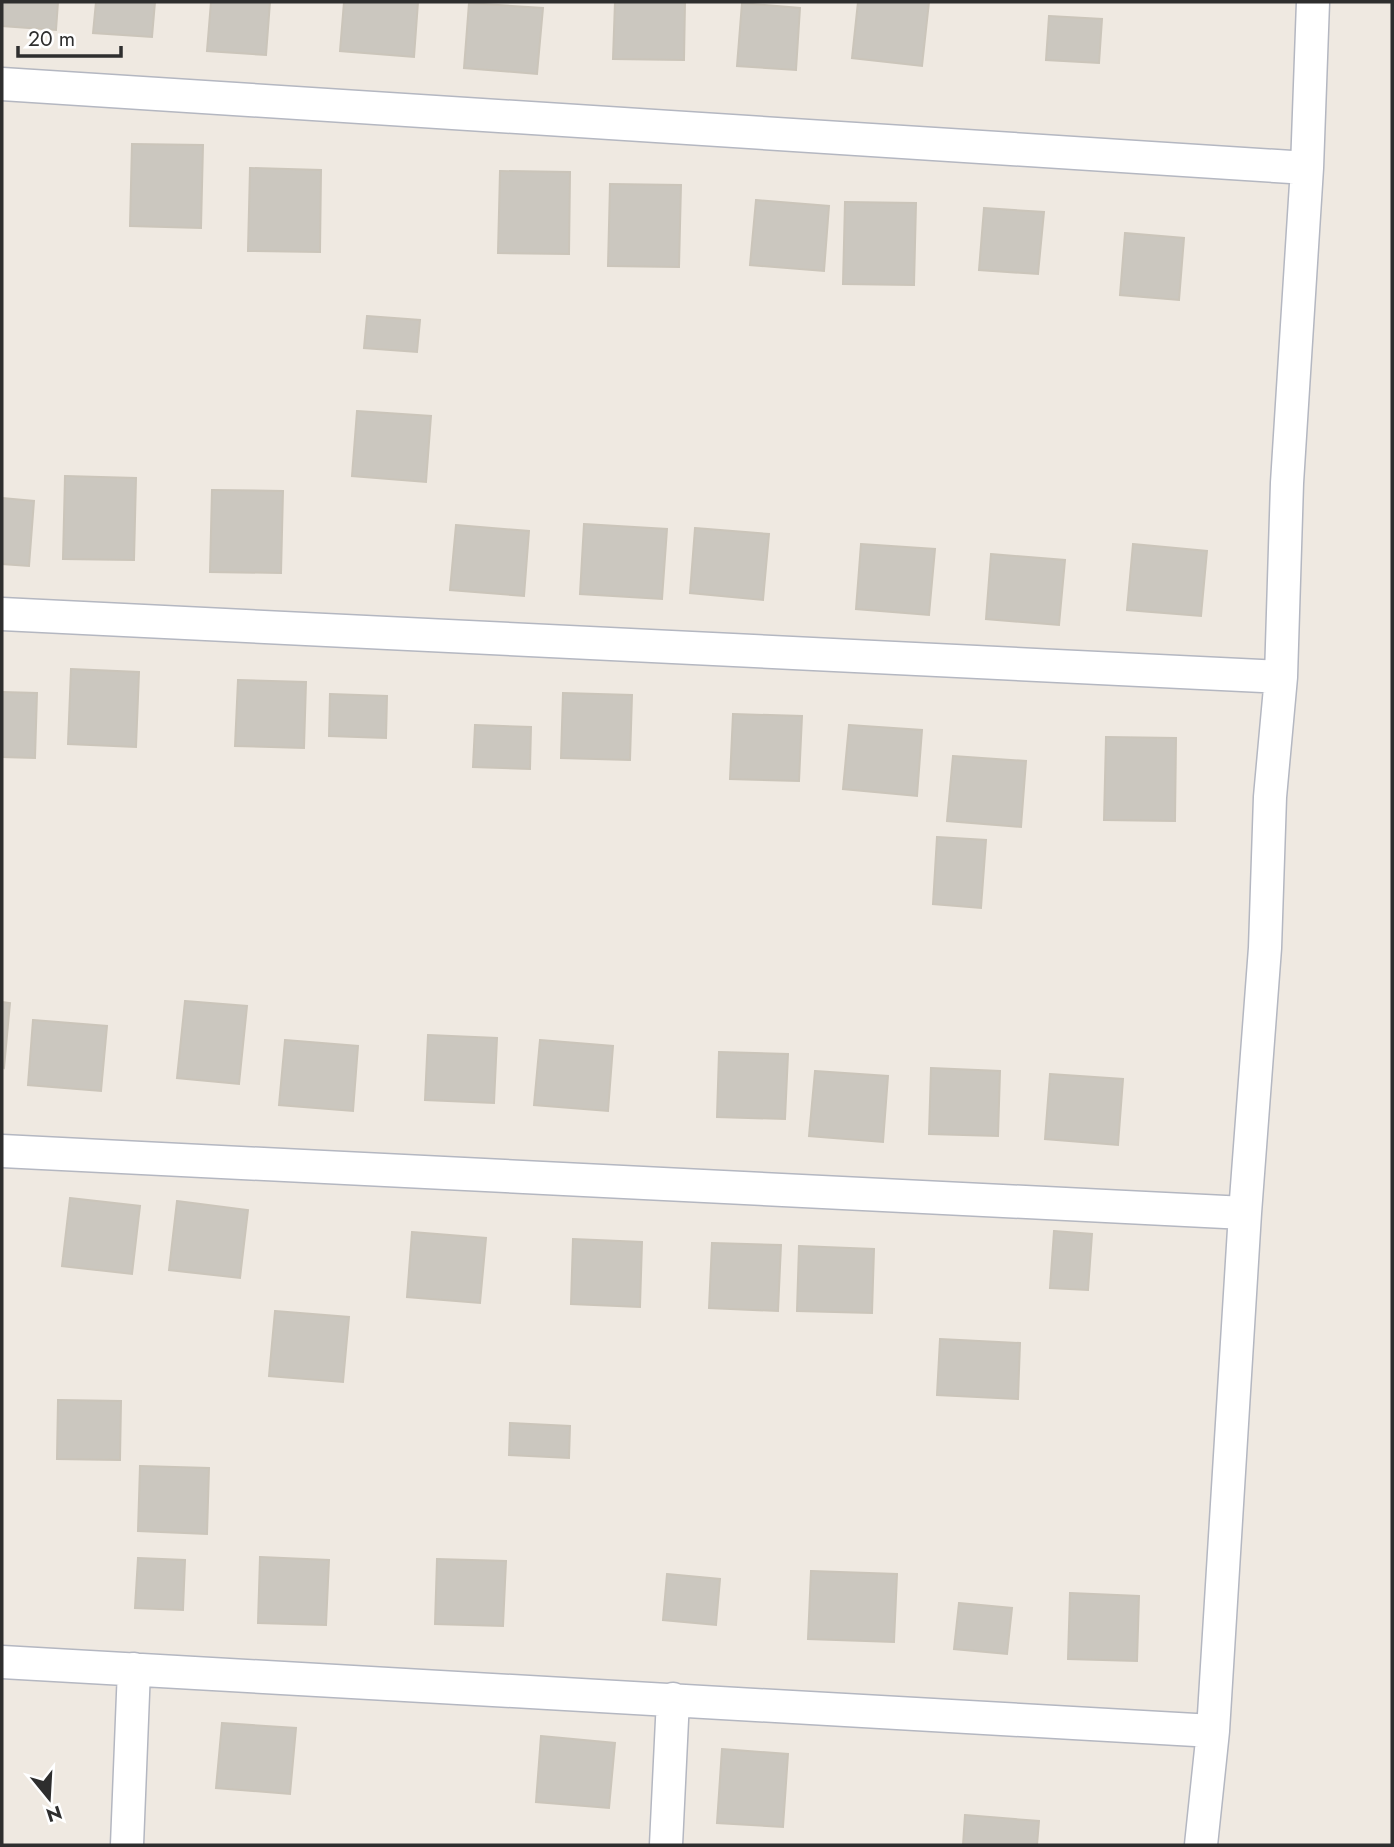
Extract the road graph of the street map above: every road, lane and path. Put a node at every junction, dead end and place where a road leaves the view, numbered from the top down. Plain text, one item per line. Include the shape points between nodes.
1 (1313, 2) edge
2 (2, 84) edge
3 (1307, 168) junction
4 (2, 614) edge
5 (1281, 677) junction
6 (2, 1151) edge
7 (1245, 1213) junction
8 (2, 1662) edge
9 (134, 1669) junction
10 (673, 1699) junction
11 (1213, 1731) junction
12 (127, 1845) edge
13 (666, 1845) edge
14 (1201, 1845) edge

1 - 3 street
2 - 3 street
3 - 5 street via 1287,483
4 - 5 street
5 - 7 street
6 - 7 street
7 - 11 street
8 - 9 street
9 - 10 street
9 - 12 street
10 - 11 street
10 - 13 street
11 - 14 street

